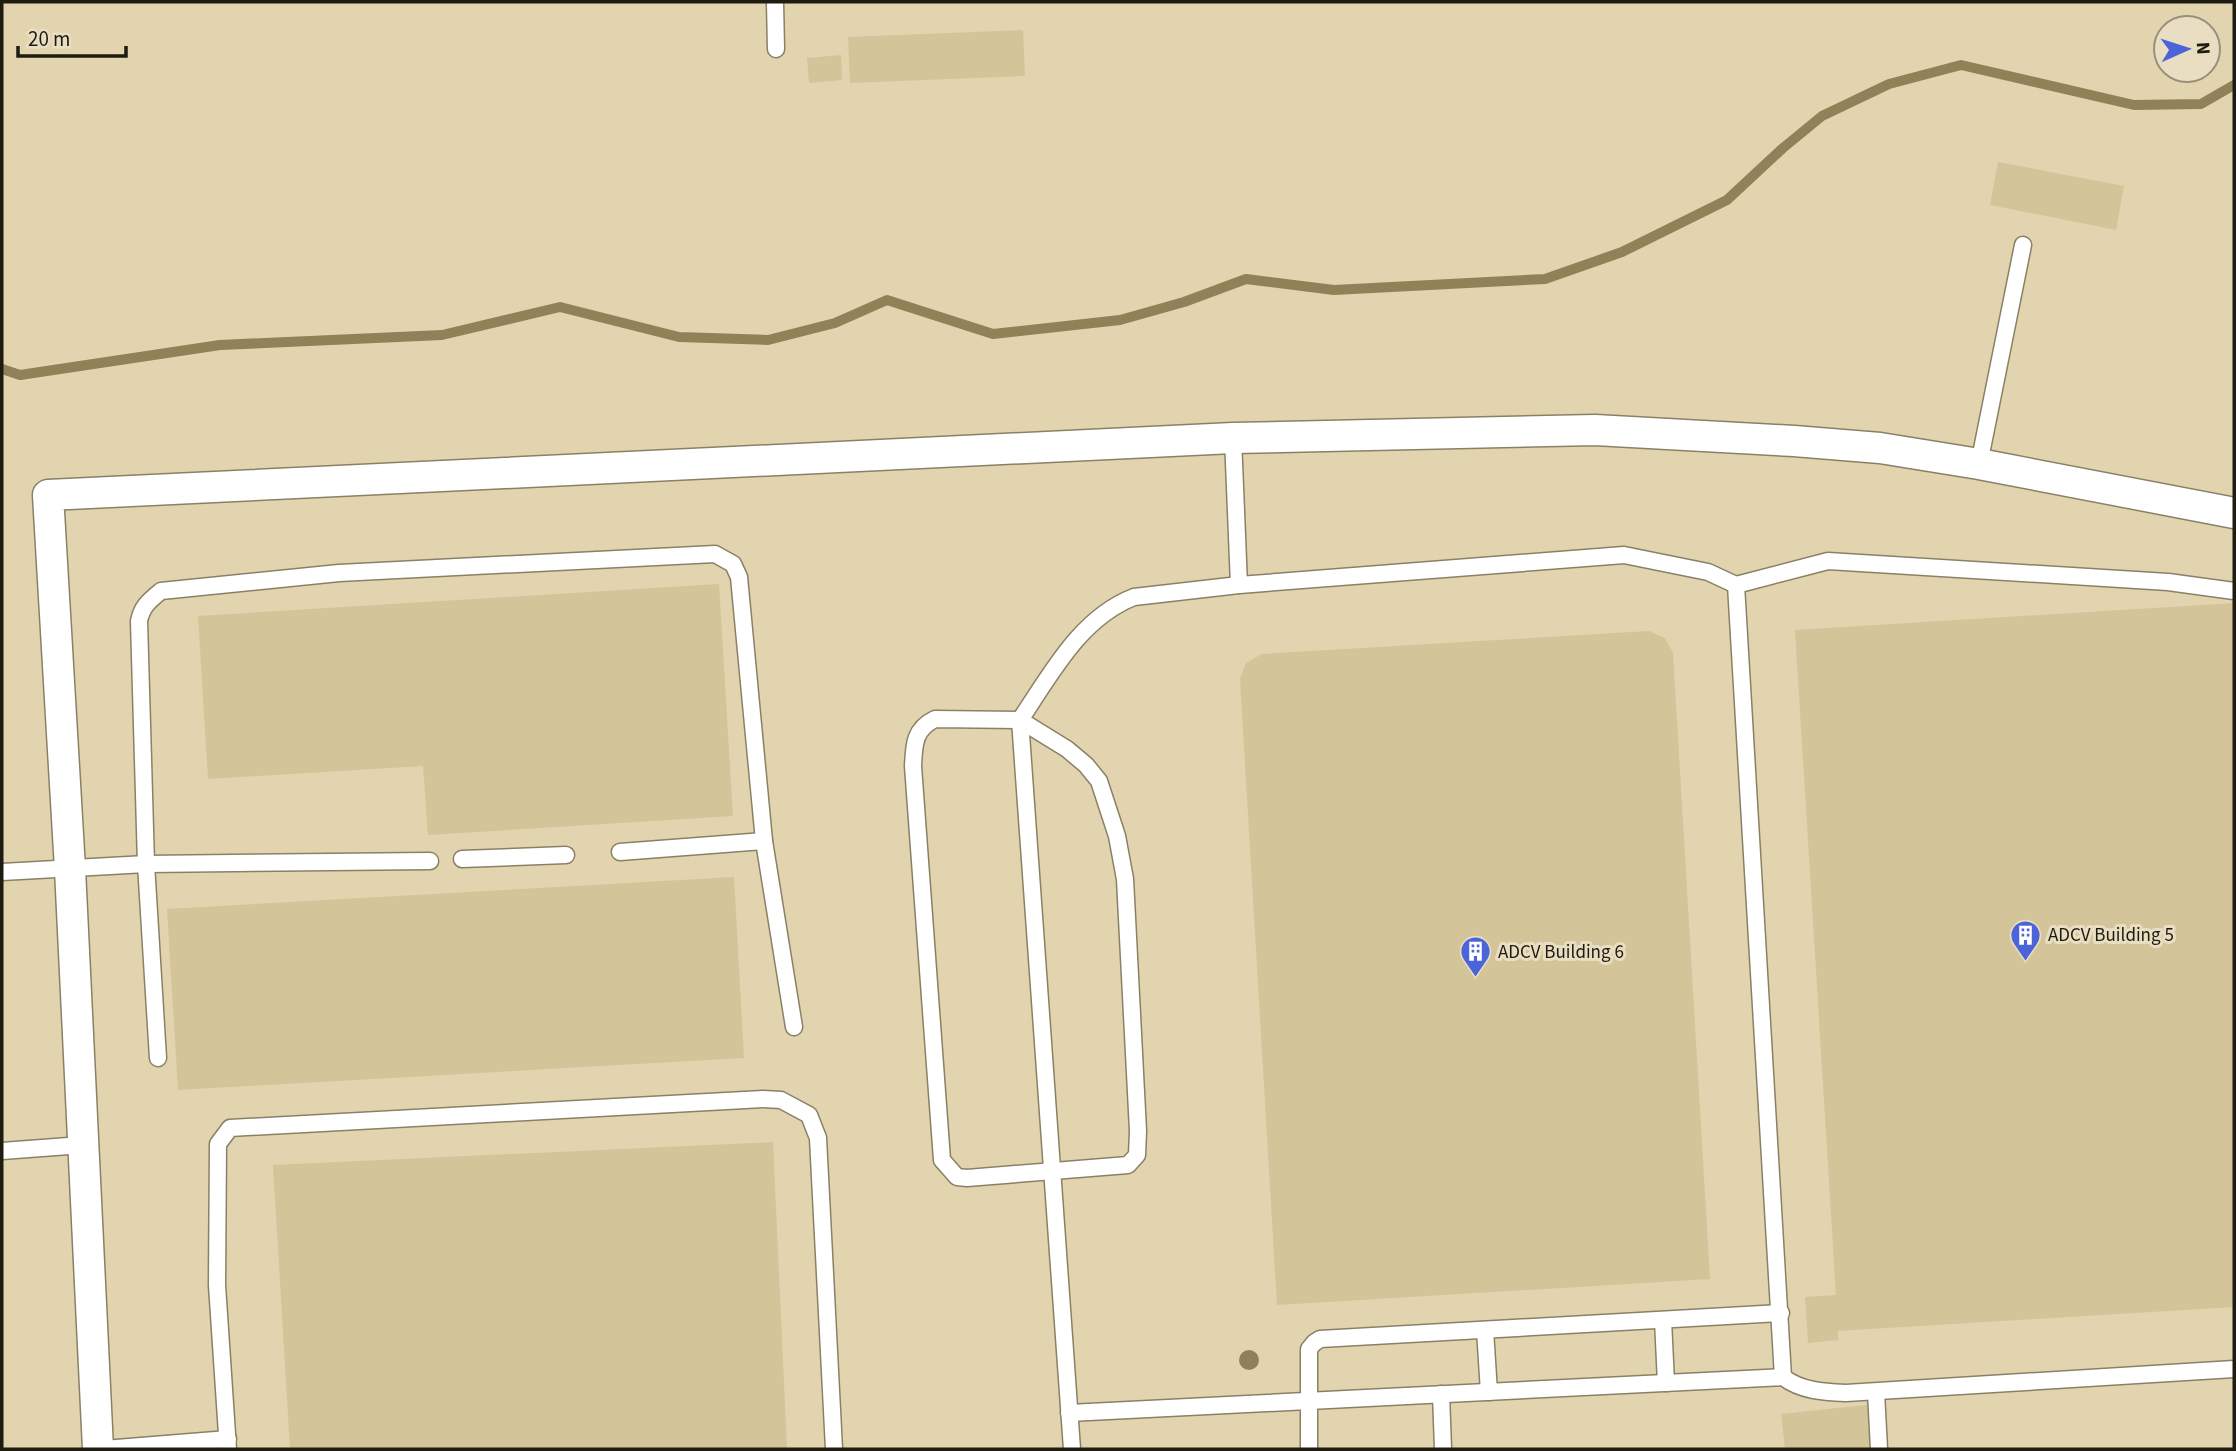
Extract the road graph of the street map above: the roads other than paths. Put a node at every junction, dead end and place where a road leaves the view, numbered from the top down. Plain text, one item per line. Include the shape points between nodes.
1 (775, 2) edge
2 (776, 49) dead end
3 (2023, 245) dead end
4 (1233, 438) junction
5 (1979, 464) junction
6 (2234, 513) edge
7 (1239, 585) junction
8 (1736, 585) junction
9 (2234, 591) edge
10 (1020, 720) junction
11 (764, 841) junction
12 (620, 852) dead end
13 (566, 855) dead end
14 (462, 859) dead end
15 (430, 861) dead end
16 (146, 864) junction
17 (70, 869) junction
18 (2, 872) edge
19 (794, 1027) dead end
20 (158, 1058) dead end
21 (82, 1145) junction
22 (2, 1151) edge
23 (1051, 1172) junction
24 (1781, 1313) junction
25 (1663, 1320) junction
26 (1485, 1330) junction
27 (2234, 1369) edge
28 (1783, 1377) junction
29 (1667, 1383) junction
30 (1489, 1392) junction
31 (1876, 1392) junction
32 (1441, 1394) junction
33 (1309, 1401) junction
34 (1069, 1413) junction
35 (228, 1444) edge
36 (97, 1449) edge
37 (104, 1449) edge
38 (834, 1449) edge
39 (1072, 1449) edge
40 (1310, 1449) edge
41 (1443, 1449) edge
42 (1879, 1449) edge

1 - 2 lane
3 - 5 lane
4 - 5 street via 1595,430 1880,448
4 - 7 lane
4 - 17 street via 48,495
5 - 6 street
7 - 8 lane via 1624,555 1708,572
7 - 10 lane via 1133,597 1118,603 1073,642
8 - 9 lane via 1828,561 2168,582
8 - 24 lane
10 - 23 lane
10 - 23 lane via 1067,749 1099,781 1125,879 1138,1155 1128,1166
10 - 23 lane via 935,719 918,733 913,766 942,1160 957,1177
11 - 12 lane
11 - 16 lane via 739,577 733,564 715,554 339,573 161,591 141,611 139,621
11 - 19 lane
13 - 14 lane
15 - 16 lane
16 - 17 lane
16 - 20 lane
17 - 18 lane
17 - 21 street
21 - 22 lane
21 - 36 street
23 - 34 lane
24 - 25 lane
24 - 28 lane
25 - 26 lane
25 - 29 lane
26 - 30 lane
26 - 33 lane via 1320,1339 1308,1349
27 - 31 lane
28 - 29 lane
28 - 31 lane via 1807,1388
29 - 30 lane
30 - 32 lane
31 - 42 lane
32 - 33 lane
32 - 41 lane
33 - 34 lane
33 - 40 lane
34 - 39 lane
35 - 37 lane
35 - 38 lane via 217,1285 218,1144 230,1128 763,1099 781,1100 809,1115 818,1138

